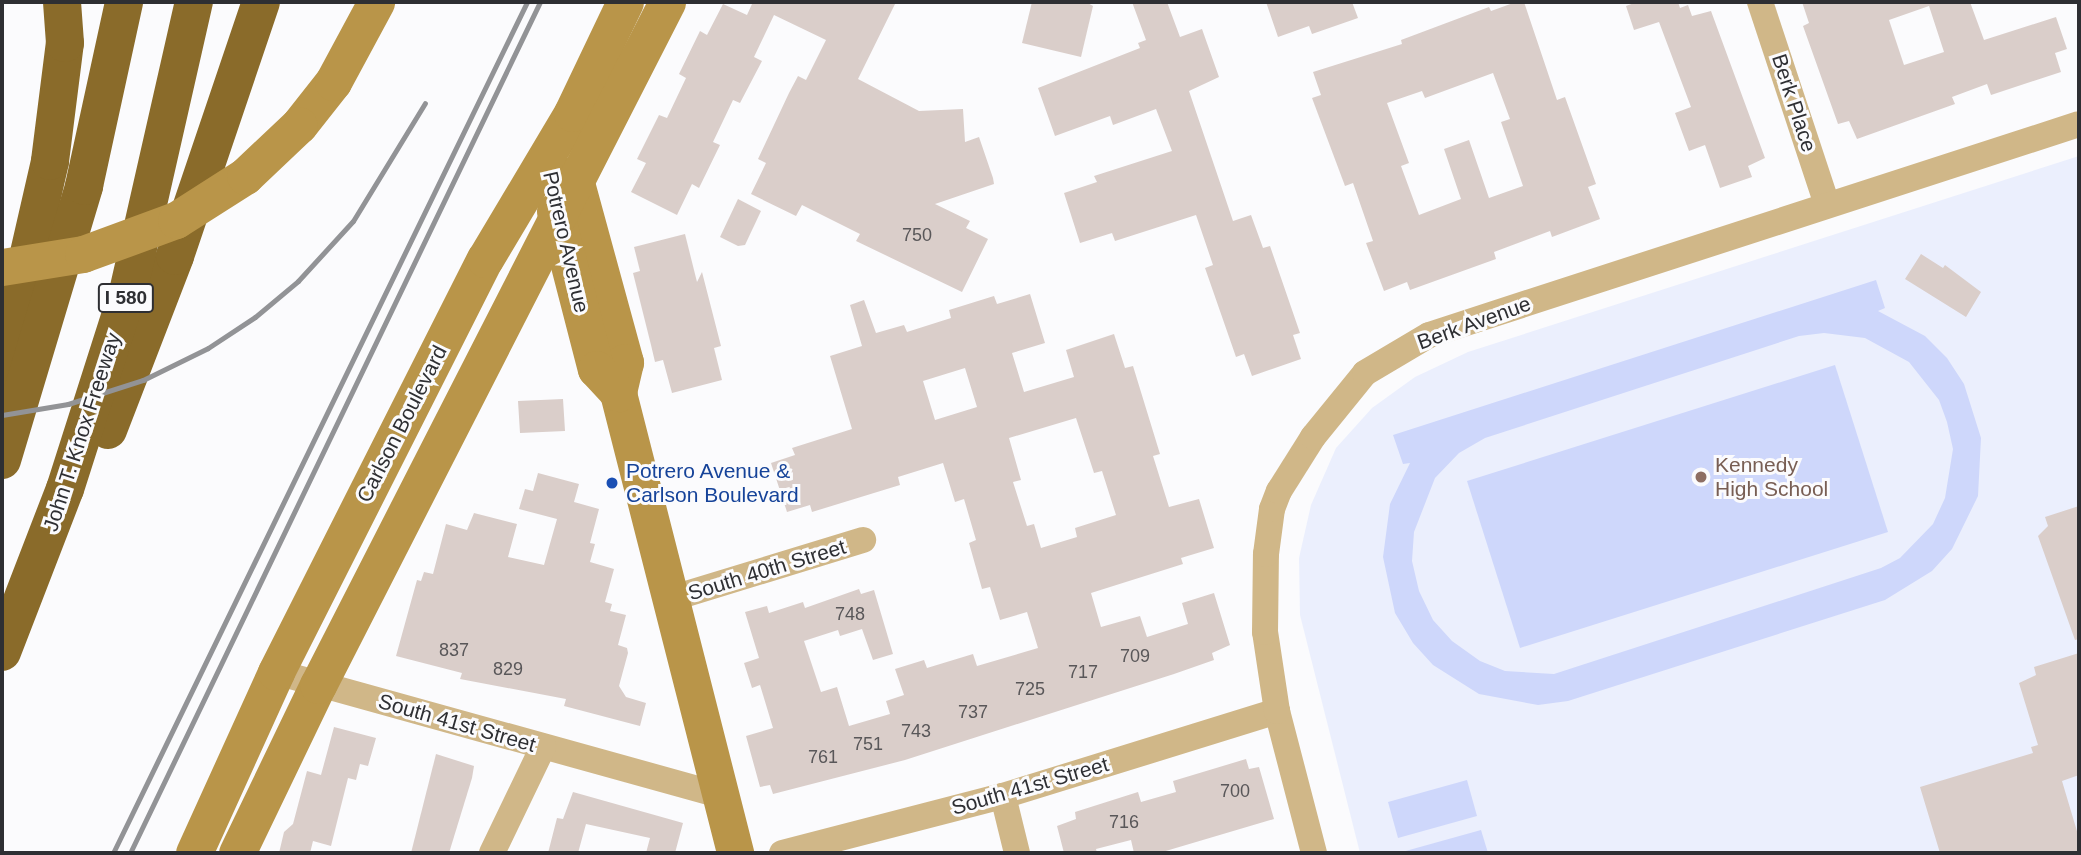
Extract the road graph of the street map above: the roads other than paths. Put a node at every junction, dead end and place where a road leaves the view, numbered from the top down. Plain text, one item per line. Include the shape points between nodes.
1 (62, 2) edge
2 (124, 2) edge
3 (194, 2) edge
4 (261, 2) edge
5 (376, 2) edge
6 (625, 2) edge
7 (667, 2) edge
8 (1760, 2) edge
9 (2079, 124) edge
10 (545, 162) junction
11 (576, 183) junction
12 (1827, 205) junction
13 (557, 223) junction
14 (2, 267) edge
15 (2, 371) edge
16 (618, 393) junction
17 (2, 460) edge
18 (863, 540) dead end
19 (29, 585) junction
20 (670, 599) junction
21 (2, 652) edge
22 (276, 672) junction
23 (318, 685) junction
24 (1277, 711) junction
25 (543, 747) junction
26 (720, 795) junction
27 (1003, 796) junction
28 (194, 853) edge
29 (237, 853) edge
30 (492, 853) edge
31 (735, 853) edge
32 (782, 853) edge
33 (1017, 853) edge
34 (1314, 853) edge

1 - 15 highway via 65,43 50,161
2 - 17 highway via 81,199
3 - 19 highway, John T. Knox Freeway / I 580 via 128,292 82,440
4 - 19 highway via 127,386
5 - 14 main road, bridge via 333,82 299,125 245,176 176,220 83,254
6 - 10 main road, Carlson Boulevard
7 - 11 main road, Carlson Boulevard
8 - 12 street, Berk Place
9 - 12 street, Berk Avenue
10 - 11 main road, Potrero Avenue
10 - 13 main road, Potrero Avenue
10 - 22 main road, Carlson Boulevard via 485,259
11 - 13 main road, Carlson Boulevard
11 - 16 main road, Potrero Avenue via 625,362
12 - 24 street, Berk Avenue via 1429,335 1365,373 1313,437 1272,509 1265,632
13 - 16 main road, Potrero Avenue via 596,369
13 - 23 main road, Carlson Boulevard
16 - 20 main road, Potrero Avenue
18 - 20 street, South 40th Street
19 - 21 highway, John T. Knox Freeway / I 580
20 - 26 main road, Potrero Avenue
22 - 23 street, South 41st Street
22 - 28 main road, Carlson Boulevard
23 - 25 street, South 41st Street
23 - 29 main road, Carlson Boulevard
24 - 27 street, South 41st Street
24 - 34 street, Berk Avenue
25 - 26 street, South 41st Street
25 - 30 street
26 - 31 main road, Potrero Avenue
27 - 32 street, South 41st Street
27 - 33 street

